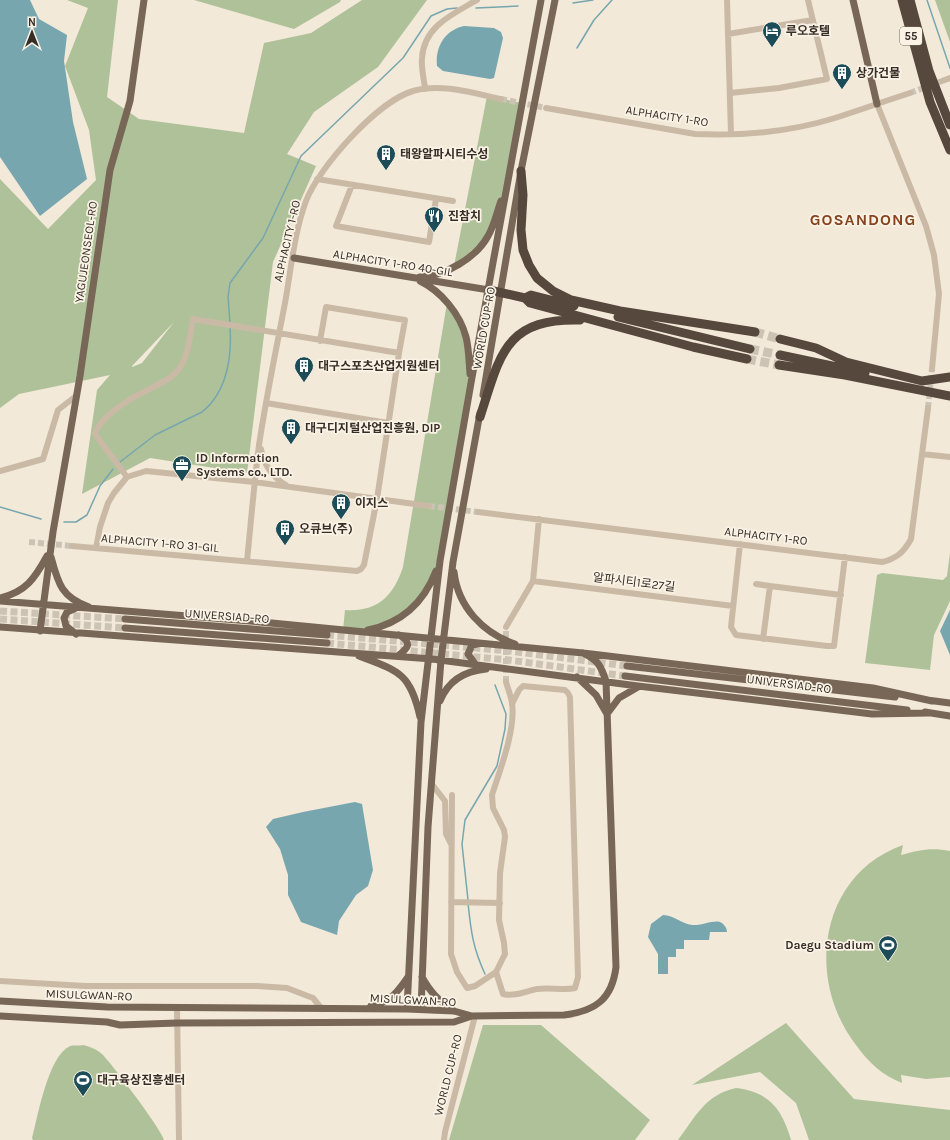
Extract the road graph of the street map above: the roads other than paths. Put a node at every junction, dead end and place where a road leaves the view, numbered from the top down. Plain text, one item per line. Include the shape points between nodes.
1 (144, 0) edge
2 (477, 0) edge
3 (541, 0) edge
4 (556, 0) edge
5 (727, 0) edge
6 (808, 0) edge
7 (853, 0) edge
8 (902, 0) edge
9 (910, 0) edge
10 (812, 20) junction
11 (728, 34) junction
12 (950, 78) edge
13 (942, 81) tunnel mouth
14 (426, 89) junction
15 (730, 92) junction
16 (910, 93) tunnel mouth
17 (501, 99) tunnel mouth
18 (877, 104) junction
19 (546, 108) tunnel mouth
20 (950, 125) edge
21 (731, 134) junction
22 (950, 150) edge
23 (521, 171) junction
24 (317, 179) junction
25 (508, 180) junction
26 (352, 185) junction
27 (436, 198) junction
28 (453, 202) dead end
29 (294, 258) junction
30 (412, 278) junction
31 (489, 290) junction
32 (501, 292) junction
33 (526, 298) junction
34 (593, 320) junction
35 (755, 332) tunnel mouth
36 (279, 334) junction
37 (780, 339) tunnel mouth
38 (320, 341) junction
39 (750, 349) tunnel mouth
40 (400, 353) junction
41 (780, 355) tunnel mouth
42 (747, 359) tunnel mouth
43 (778, 365) tunnel mouth
44 (932, 369) tunnel mouth
45 (881, 377) junction
46 (950, 377) edge
47 (471, 383) junction
48 (920, 387) junction
49 (950, 392) edge
50 (76, 396) junction
51 (950, 396) edge
52 (950, 401) edge
53 (266, 403) junction
54 (928, 408) tunnel mouth
55 (480, 417) junction
56 (388, 423) junction
57 (260, 443) junction
58 (922, 454) junction
59 (950, 457) edge
60 (0, 471) edge
61 (127, 477) junction
62 (254, 482) junction
63 (290, 487) junction
64 (377, 499) junction
65 (429, 506) tunnel mouth
66 (478, 512) tunnel mouth
67 (539, 519) junction
68 (740, 544) junction
69 (72, 546) tunnel mouth
70 (96, 548) junction
71 (50, 553) junction
72 (845, 557) junction
73 (247, 561) junction
74 (440, 561) junction
75 (453, 562) junction
76 (533, 581) junction
77 (756, 584) dead end
78 (770, 586) junction
79 (840, 595) junction
80 (0, 598) edge
81 (0, 601) edge
82 (42, 605) junction
83 (733, 606) junction
84 (76, 608) junction
85 (96, 610) junction
86 (125, 619) tunnel mouth
87 (506, 627) tunnel mouth
88 (0, 628) edge
89 (125, 628) tunnel mouth
90 (40, 631) junction
91 (353, 631) junction
92 (76, 634) junction
93 (327, 635) tunnel mouth
94 (399, 635) junction
95 (430, 638) junction
96 (763, 638) junction
97 (444, 640) junction
98 (327, 643) tunnel mouth
99 (479, 644) junction
100 (522, 647) junction
101 (583, 653) junction
102 (353, 654) junction
103 (398, 656) junction
104 (428, 659) junction
105 (441, 660) junction
106 (476, 665) junction
107 (627, 666) tunnel mouth
108 (500, 667) junction
109 (625, 676) tunnel mouth
110 (577, 677) junction
111 (606, 681) junction
112 (506, 682) tunnel mouth
113 (638, 686) junction
114 (932, 701) junction
115 (950, 703) edge
116 (512, 704) junction
117 (437, 709) junction
118 (929, 713) junction
119 (607, 714) junction
120 (950, 716) edge
121 (421, 722) junction
122 (431, 782) junction
123 (436, 791) junction
124 (452, 795) dead end
125 (430, 797) junction
126 (452, 845) junction
127 (451, 902) junction
128 (500, 903) junction
129 (496, 972) junction
130 (408, 976) junction
131 (421, 977) junction
132 (0, 980) edge
133 (0, 1001) edge
134 (177, 1008) junction
135 (322, 1009) junction
136 (342, 1009) junction
137 (407, 1009) junction
138 (421, 1010) junction
139 (454, 1011) junction
140 (0, 1016) edge
141 (473, 1016) junction
142 (177, 1023) junction
143 (179, 1140) edge
144 (444, 1140) edge

1 - 50 main road, YAGUJEONSEOL-RO via 130,101 110,170
2 - 14 street via 434,27 421,59
3 - 25 main road, WORLD CUP-RO
4 - 23 main road, WORLD CUP-RO
5 - 11 street
6 - 10 street
7 - 18 main road
8 - 22 highway, 55 via 930,102
9 - 20 highway, 55 via 929,71
10 - 11 street
10 - 15 street via 827,79 778,88
11 - 15 street
12 - 13 street
14 - 17 street, ALPHACITY 1-RO via 446,88
14 - 24 street, ALPHACITY 1-RO via 396,99 369,120
15 - 21 street
16 - 18 street, ALPHACITY 1-RO
18 - 21 street, ALPHACITY 1-RO via 834,119 789,128
18 - 44 street via 926,226 938,273 939,309
19 - 21 street, ALPHACITY 1-RO via 695,134
23 - 32 main road, WORLD CUP-RO
23 - 35 highway via 523,250 537,278 553,291 571,300 620,311
24 - 26 street
24 - 29 street, ALPHACITY 1-RO via 306,200
25 - 30 main road via 488,236 477,250 447,270
25 - 31 main road, WORLD CUP-RO
26 - 27 street
26 - 27 street via 336,226 429,242
27 - 28 street
29 - 30 main road, ALPHACITY 1-RO 40-GIL
29 - 36 street, ALPHACITY 1-RO
30 - 31 main road, ALPHACITY 1-RO 40-GIL
30 - 47 main road via 440,296 460,321 466,338
31 - 32 highway
31 - 47 main road, WORLD CUP-RO
32 - 33 highway
32 - 55 main road, WORLD CUP-RO
33 - 34 highway via 530,303
33 - 39 highway via 532,295
34 - 42 highway
34 - 55 highway via 546,322 535,325 516,337 502,353
36 - 38 street
36 - 53 street, ALPHACITY 1-RO
36 - 61 street via 193,319 188,348 181,367 173,376 133,398 102,421 97,428 95,434
37 - 45 highway via 816,348
38 - 40 street
38 - 40 street, ALPHACITY 1-RO 31-GIL via 326,307 405,320
40 - 56 street, ALPHACITY 1-RO 31-GIL
41 - 45 highway
43 - 45 highway via 844,375
45 - 48 highway
46 - 48 highway
47 - 74 main road, WORLD CUP-RO
48 - 49 highway
48 - 51 highway
48 - 52 highway
50 - 60 street via 58,410 43,459
50 - 71 main road, YAGUJEONSEOL-RO
53 - 56 street
53 - 57 street, ALPHACITY 1-RO
54 - 58 street, ALPHACITY 1-RO
55 - 75 main road, WORLD CUP-RO
56 - 64 street, ALPHACITY 1-RO 31-GIL
57 - 62 street, ALPHACITY 1-RO
57 - 63 street via 263,458 272,474
58 - 59 street
58 - 72 street, ALPHACITY 1-RO via 911,539 904,550 894,558 882,562
61 - 62 street via 146,471
61 - 70 street via 108,503
62 - 63 street
62 - 73 street
63 - 64 street
64 - 65 street
64 - 73 street, ALPHACITY 1-RO 31-GIL via 364,565 357,571
66 - 67 street, ALPHACITY 1-RO
67 - 68 street, ALPHACITY 1-RO
67 - 76 street
68 - 72 street, ALPHACITY 1-RO
68 - 83 street
69 - 70 street, ALPHACITY 1-RO 31-GIL
70 - 73 street, ALPHACITY 1-RO 31-GIL
71 - 80 main road via 25,588
71 - 82 main road
71 - 85 main road via 56,578 62,590 74,602
72 - 79 street
74 - 91 main road via 428,589 408,613 382,628
74 - 95 main road, WORLD CUP-RO
75 - 97 main road, WORLD CUP-RO
75 - 100 main road via 460,594 472,614 493,635
76 - 83 street, 알파시티1로27길
76 - 87 street
77 - 78 street
78 - 79 street
78 - 96 street
79 - 96 street via 834,646
81 - 82 main road
82 - 84 main road
82 - 90 main road
83 - 96 street via 733,632 736,635
84 - 85 main road
84 - 92 main road via 67,612 64,618 66,626
85 - 91 main road
86 - 93 main road, UNIVERSIAD-RO
88 - 90 main road
89 - 98 main road, UNIVERSIAD-RO
90 - 92 main road
91 - 94 main road
92 - 102 main road
94 - 95 main road
94 - 103 main road via 408,645
95 - 97 main road
95 - 104 main road, WORLD CUP-RO
97 - 99 main road
97 - 105 main road, WORLD CUP-RO
99 - 100 main road
99 - 106 main road via 472,646 468,654
100 - 101 main road
101 - 111 main road via 594,658 603,670
101 - 114 main road via 872,688
102 - 103 main road
102 - 121 main road via 401,674 416,698
103 - 104 main road
104 - 105 main road
104 - 121 main road, WORLD CUP-RO
105 - 106 main road
105 - 117 main road, WORLD CUP-RO
106 - 108 main road
107 - 114 main road, UNIVERSIAD-RO
108 - 110 main road
108 - 117 main road via 468,672 461,676 447,688
109 - 118 main road, UNIVERSIAD-RO
110 - 111 main road
110 - 119 main road via 596,695
111 - 113 main road
111 - 119 main road
112 - 116 street
113 - 118 main road via 872,714
113 - 119 main road via 619,698
114 - 115 main road, UNIVERSIAD-RO
116 - 128 street via 511,728 492,795 493,808 505,837 500,873
116 - 129 street via 523,686 564,690 570,697 578,982 572,989 538,989 508,995 504,994
117 - 122 main road, WORLD CUP-RO
118 - 120 main road, UNIVERSIAD-RO
119 - 141 main road via 616,967 614,984 599,1002 578,1014
121 - 130 main road
122 - 123 street
122 - 125 main road, WORLD CUP-RO
123 - 125 street
123 - 126 street via 445,801 446,834
124 - 126 street
125 - 131 main road, WORLD CUP-RO
126 - 127 street
127 - 128 street
127 - 129 street via 451,954 467,988 475,986
128 - 129 street via 499,920 505,954
130 - 136 main road via 396,994 383,1003
130 - 137 main road
131 - 138 main road, WORLD CUP-RO
131 - 139 main road via 430,992
132 - 135 street via 86,986 287,988 313,998
133 - 134 main road, MISULGWAN-RO
134 - 135 main road, MISULGWAN-RO
134 - 142 street
135 - 136 main road, MISULGWAN-RO
136 - 137 main road, MISULGWAN-RO
137 - 138 main road, MISULGWAN-RO
138 - 139 main road, MISULGWAN-RO
139 - 141 main road, MISULGWAN-RO
140 - 142 main road, MISULGWAN-RO via 107,1022 120,1025
141 - 142 main road, MISULGWAN-RO via 454,1022
141 - 144 street, WORLD CUP-RO
142 - 143 street

